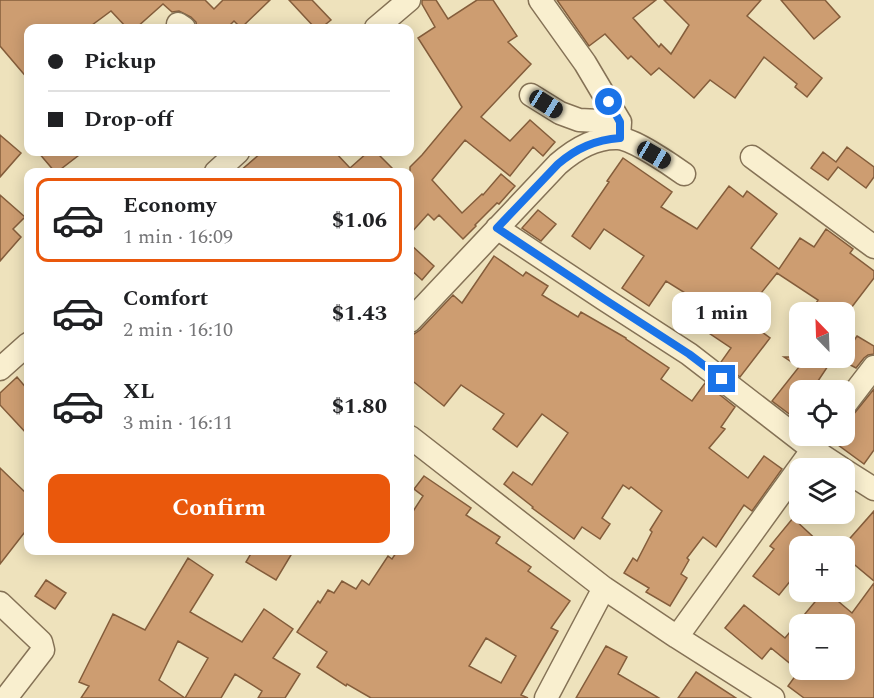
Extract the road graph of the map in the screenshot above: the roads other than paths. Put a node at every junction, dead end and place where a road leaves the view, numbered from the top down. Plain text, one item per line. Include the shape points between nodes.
1 (409, 0) edge
2 (540, 0) edge
3 (381, 24) edge
4 (531, 95) dead end
5 (620, 130) junction
6 (234, 156) edge
7 (752, 157) dead end
8 (220, 168) edge
9 (684, 174) dead end
10 (497, 228) junction
11 (874, 247) edge
12 (414, 317) edge
13 (24, 348) edge
14 (874, 367) edge
15 (0, 369) edge
16 (855, 392) edge
17 (789, 423) edge
18 (414, 440) edge
19 (814, 446) edge
20 (821, 446) edge
21 (832, 458) edge
22 (855, 477) edge
23 (874, 489) edge
24 (604, 588) junction
25 (0, 603) edge
26 (677, 637) junction
27 (6, 698) edge
28 (546, 698) edge
29 (773, 698) edge

1 - 3 street
2 - 5 street via 585,63
4 - 5 street via 560,113
5 - 9 street
5 - 10 street via 569,154
6 - 8 street
7 - 11 street
10 - 12 street
10 - 17 street
13 - 15 street
14 - 16 street
18 - 24 street
19 - 26 street
20 - 21 street
22 - 23 street
24 - 26 street
24 - 28 street
25 - 27 street via 41,642 43,650
26 - 29 street

